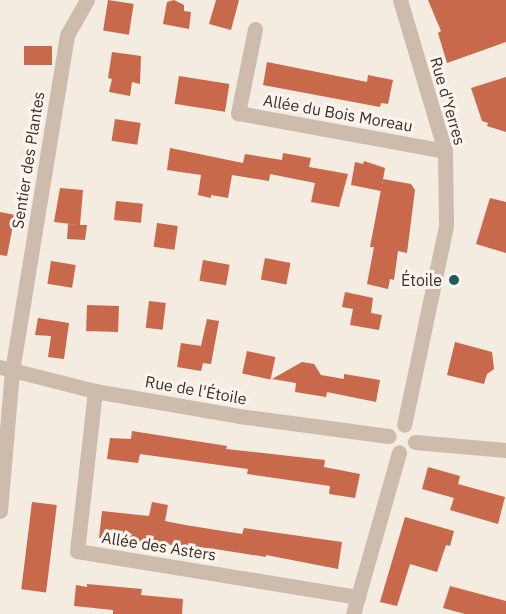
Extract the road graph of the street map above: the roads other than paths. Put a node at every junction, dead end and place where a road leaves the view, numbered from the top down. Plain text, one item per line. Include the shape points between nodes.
1 (87, 0) edge
2 (400, 0) edge
3 (255, 28) dead end
4 (445, 151) junction
5 (6, 369) edge
6 (95, 392) junction
7 (404, 425) junction
8 (389, 436) junction
9 (415, 442) junction
10 (506, 450) edge
11 (399, 452) junction
12 (0, 511) edge
13 (358, 597) junction
14 (353, 614) edge

1 - 5 street, Sentier des Plantes via 67,35
2 - 4 street, Rue d'Yerres
3 - 4 street, Allée du Bois Moreau via 238,113
4 - 7 street, Rue d'Yerres via 446,226
5 - 6 street, Rue de l'Étoile
5 - 12 street, Sentier des Plantes
6 - 8 street, Rue de l'Étoile
6 - 13 street, Allée des Asters via 77,551
7 - 8 street via 394,428
7 - 9 street via 415,433
8 - 11 street via 389,444
9 - 10 street
9 - 11 street via 411,450
11 - 13 street
13 - 14 street

